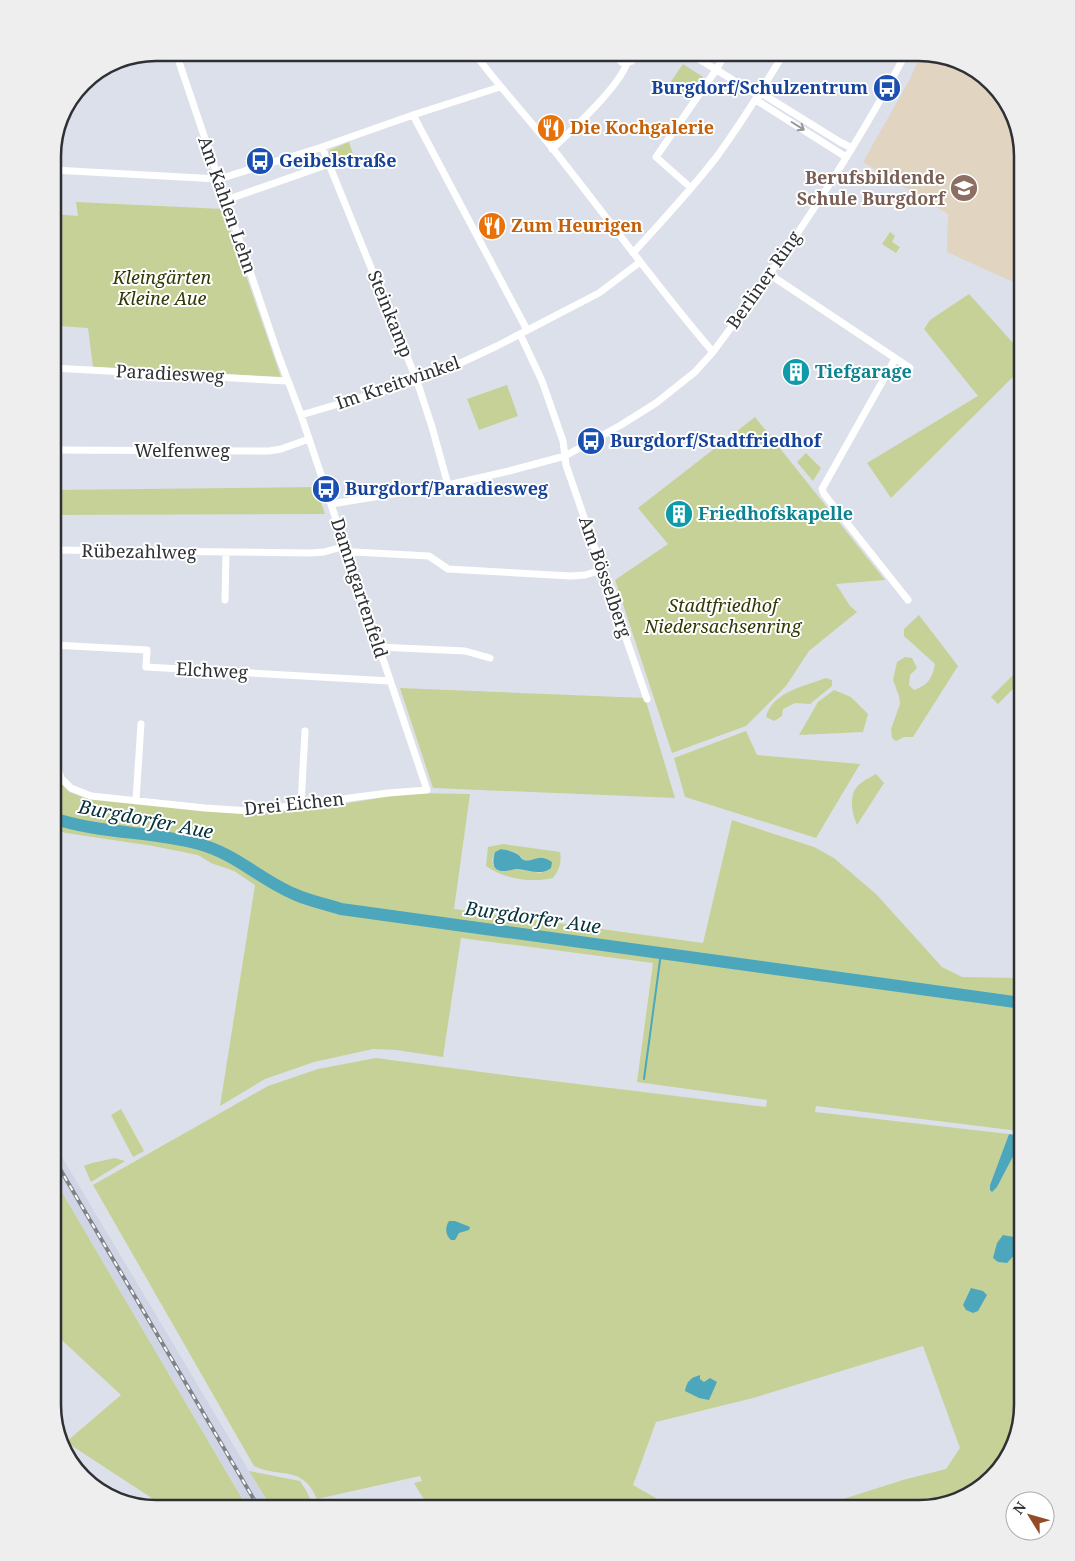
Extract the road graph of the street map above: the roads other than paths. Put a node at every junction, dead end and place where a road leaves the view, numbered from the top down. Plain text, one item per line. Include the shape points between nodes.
1 (179, 61) edge
2 (480, 61) edge
3 (621, 61) edge
4 (632, 61) edge
5 (702, 61) edge
6 (721, 61) edge
7 (779, 61) edge
8 (901, 61) edge
9 (627, 63) junction
10 (716, 70) junction
11 (500, 87) junction
12 (759, 96) junction
13 (412, 114) junction
14 (322, 147) junction
15 (852, 148) junction
16 (552, 149) junction
17 (846, 157) junction
18 (329, 164) junction
19 (61, 170) edge
20 (219, 178) junction
21 (691, 188) junction
22 (226, 200) junction
23 (633, 253) junction
24 (640, 262) junction
25 (769, 274) junction
26 (527, 330) junction
27 (520, 334) junction
28 (713, 352) junction
29 (279, 357) joint
30 (895, 359) junction
31 (61, 368) edge
32 (910, 368) dead end
33 (287, 381) junction
34 (417, 381) junction
35 (301, 415) junction
36 (308, 439) junction
37 (61, 450) edge
38 (565, 456) junction
39 (448, 485) junction
40 (331, 504) junction
41 (346, 549) junction
42 (61, 550) edge
43 (226, 553) junction
44 (602, 570) junction
45 (225, 600) dead end
46 (908, 600) dead end
47 (61, 645) edge
48 (378, 647) junction
49 (490, 658) dead end
50 (390, 681) junction
51 (646, 698) dead end
52 (140, 724) dead end
53 (305, 731) dead end
54 (61, 778) edge
55 (427, 790) joint
56 (136, 800) junction
57 (301, 805) junction

1 - 20 street, Am Kahlen Lehn
2 - 11 street
3 - 9 street
4 - 9 street
5 - 10 street
6 - 10 street
7 - 12 street
8 - 15 street, Berliner Ring
9 - 16 street via 604,95
10 - 12 street
10 - 21 street via 656,157
11 - 13 street
11 - 16 street
12 - 15 street
12 -> 17 street
12 - 21 street
13 - 14 street
13 - 26 street
14 - 18 street, Steinkamp
14 - 20 street
15 - 17 street, Berliner Ring
16 - 23 street
17 - 25 street, Berliner Ring
18 - 22 street
18 - 34 street, Steinkamp
19 - 20 street
20 - 22 street, Am Kahlen Lehn
21 - 23 street
22 - 29 street, Am Kahlen Lehn
23 - 24 street
24 - 26 street, Im Kreitwinkel via 599,292
24 - 28 street
25 - 28 street, Berliner Ring
25 - 30 street
26 - 27 street, Im Kreitwinkel
27 - 34 street, Im Kreitwinkel
27 - 38 street, Am Bösselberg via 542,381 564,441
28 - 38 street, Berliner Ring via 695,372 656,403
29 - 33 street, Dammgartenfeld
30 - 32 street
30 - 46 street via 822,489
31 - 33 street, Paradiesweg
33 - 35 street, Dammgartenfeld
34 - 35 street, Im Kreitwinkel
34 - 39 street, Steinkamp
35 - 36 street, Dammgartenfeld
36 - 37 street, Welfenweg via 269,451
36 - 40 street, Dammgartenfeld
38 - 39 street, Berliner Ring
38 - 44 street, Am Bösselberg
39 - 40 street, Berliner Ring
40 - 41 street, Dammgartenfeld
41 - 43 street, Rübezahlweg via 310,554
41 - 44 street, Rübezahlweg via 429,556 448,568 476,571 571,576
41 - 48 street, Dammgartenfeld
42 - 43 street, Rübezahlweg
43 - 45 street
44 - 51 street, Am Bösselberg
47 - 50 street, Elchweg via 146,650 146,667
48 - 49 street via 465,651
48 - 50 street, Dammgartenfeld
50 - 55 street, Dammgartenfeld
52 - 56 street
53 - 57 street
54 - 56 street, Drei Eichen via 71,788 91,796
55 - 57 street, Drei Eichen
56 - 57 street, Drei Eichen via 250,810

